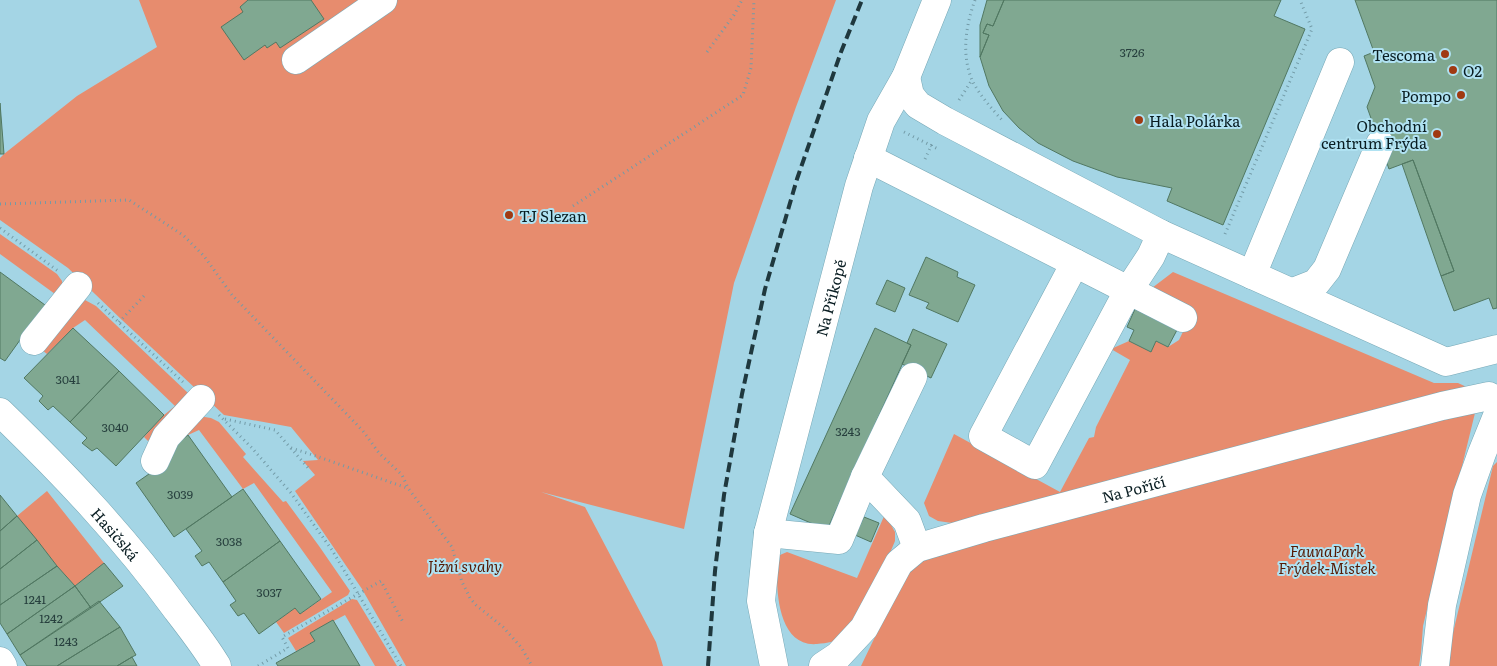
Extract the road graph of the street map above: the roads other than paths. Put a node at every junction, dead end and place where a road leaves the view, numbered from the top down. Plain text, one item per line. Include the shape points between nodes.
1 (383, 0) edge
2 (937, 0) edge
3 (352, 8) edge
4 (296, 60) dead end
5 (1340, 62) dead end
6 (906, 77) junction
7 (1380, 144) dead end
8 (868, 158) junction
9 (1161, 234) junction
10 (1075, 263) junction
11 (1258, 263) junction
12 (78, 286) road end
13 (1128, 291) junction
14 (1293, 292) junction
15 (1183, 318) dead end
16 (34, 341) dead end
17 (1497, 349) edge
18 (913, 377) dead end
19 (201, 399) road end
20 (1497, 401) edge
21 (0, 412) edge
22 (1497, 416) edge
23 (156, 448) dead end
24 (865, 477) junction
25 (768, 533) junction
26 (917, 548) junction
27 (0, 661) edge
28 (3, 666) edge
29 (217, 666) edge
30 (774, 666) edge
31 (823, 666) edge
32 (1435, 666) edge

1 - 3 street
2 - 6 street, Na Příkopě
3 - 4 street
5 - 11 street
6 - 8 street, Na Příkopě via 881,121
6 - 9 street via 910,95 918,105
7 - 14 street via 1327,269 1316,283
8 - 10 street
8 - 25 street, Na Příkopě
9 - 11 street
9 - 13 street
10 - 13 street
10 - 13 street via 983,436 1035,465
11 - 14 street
12 - 16 street
13 - 15 street
14 - 17 street via 1446,362
18 - 24 street
19 - 23 street
20 - 26 street, Na Poříčí via 1489,396 1442,406
21 - 29 street, Hasičská via 100,513 160,586
22 - 32 street via 1467,495 1442,605
24 - 25 street via 839,540
24 - 26 street via 907,521
25 - 30 street, Na Příkopě via 761,601
26 - 31 street, Na Poříčí via 899,563 864,628 838,656
27 - 28 street

